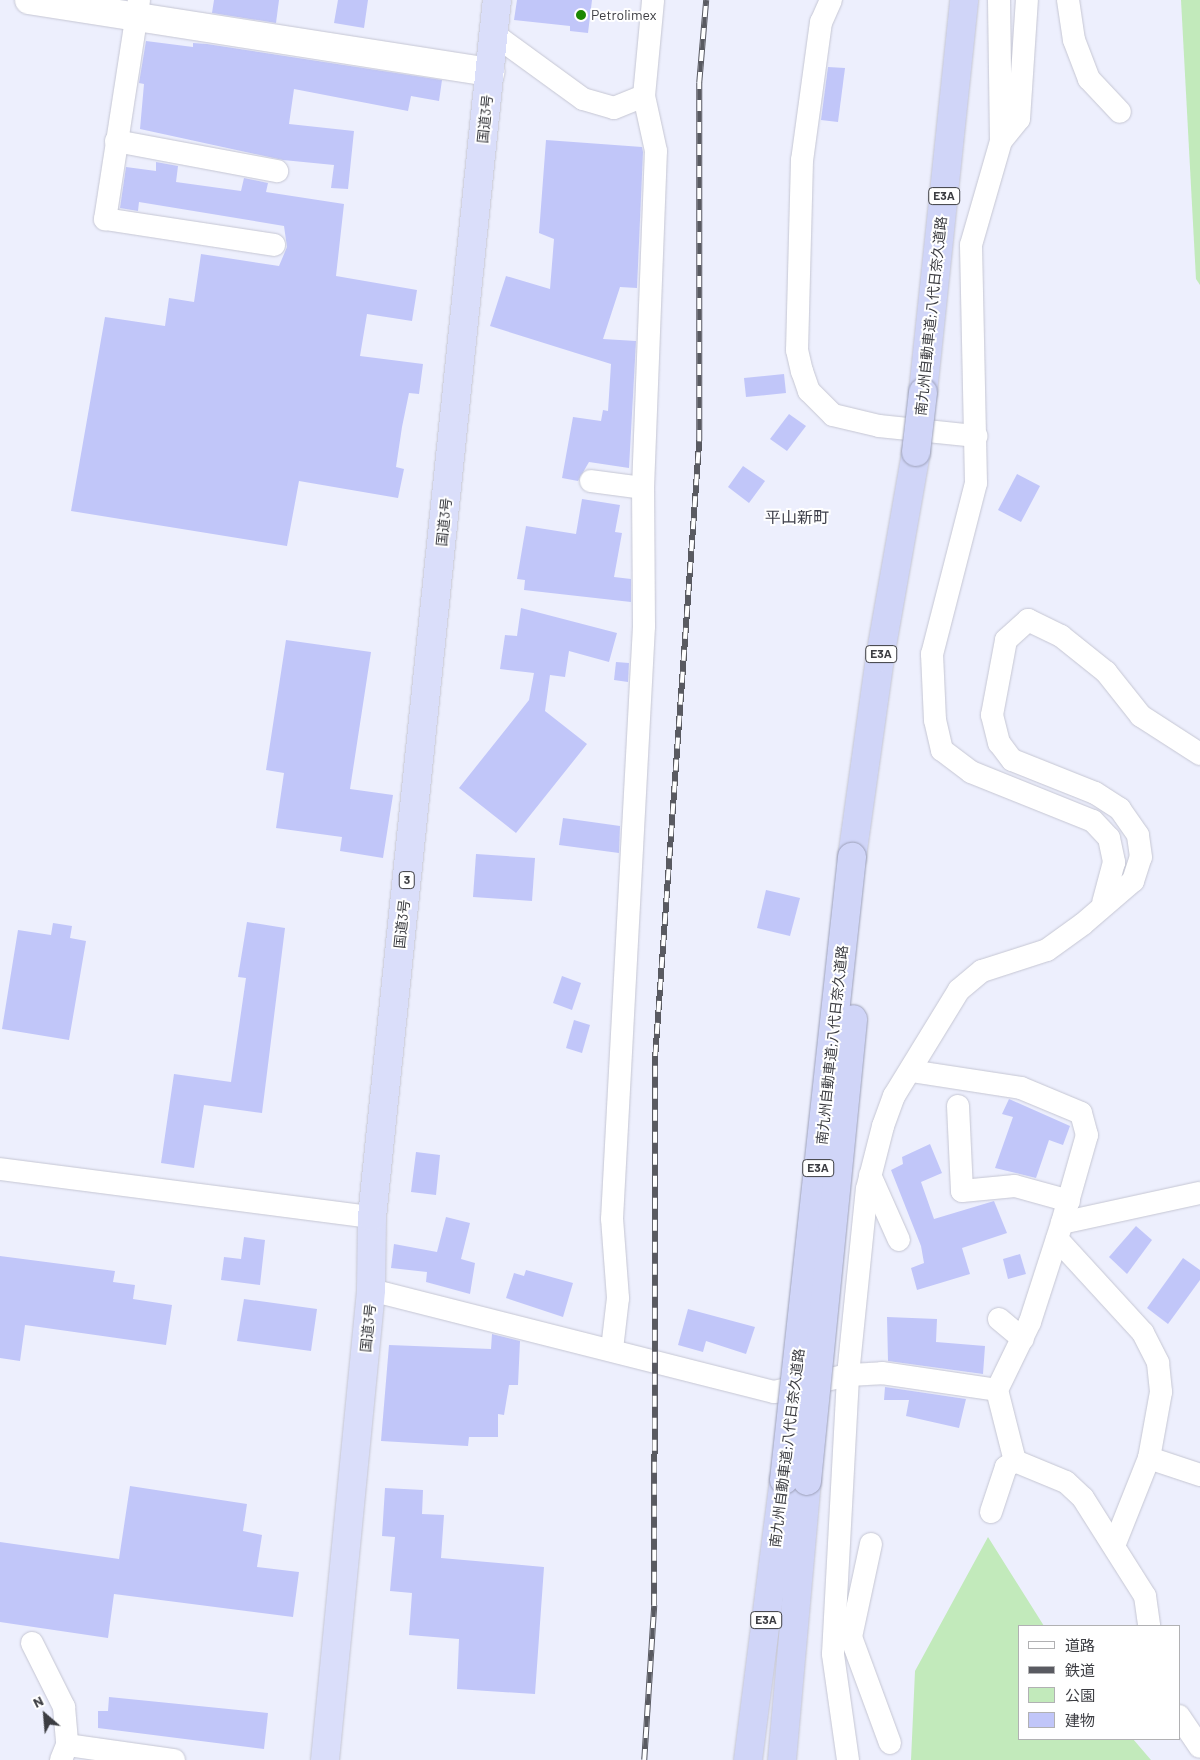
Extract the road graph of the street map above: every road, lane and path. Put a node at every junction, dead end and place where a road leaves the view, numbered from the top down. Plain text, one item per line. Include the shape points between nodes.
1 (29, 0) edge
2 (497, 0) edge
3 (653, 0) edge
4 (831, 0) edge
5 (964, 0) edge
6 (999, 0) edge
7 (1027, 0) edge
8 (1068, 0) edge
9 (126, 8) edge
10 (495, 35) junction
11 (490, 72) junction
12 (644, 96) junction
13 (1120, 112) dead end
14 (116, 141) junction
15 (1001, 141) junction
16 (276, 171) dead end
17 (274, 245) dead end
18 (976, 436) junction
19 (591, 481) dead end
20 (643, 488) junction
21 (1200, 754) edge
22 (1103, 903) junction
23 (911, 1071) junction
24 (958, 1106) dead end
25 (0, 1169) edge
26 (870, 1175) junction
27 (1200, 1193) edge
28 (1068, 1201) junction
29 (372, 1217) junction
30 (1059, 1231) junction
31 (899, 1240) dead end
32 (371, 1290) junction
33 (999, 1318) dead end
34 (1023, 1338) junction
35 (612, 1349) junction
36 (848, 1375) junction
37 (997, 1390) junction
38 (1149, 1458) junction
39 (1015, 1461) junction
40 (1200, 1475) edge
41 (796, 1480) junction
42 (991, 1512) dead end
43 (871, 1544) dead end
44 (1114, 1546) junction
45 (1149, 1625) edge
46 (843, 1631) junction
47 (32, 1643) dead end
48 (1180, 1717) edge
49 (890, 1743) dead end
50 (1200, 1747) edge
51 (64, 1753) edge
52 (174, 1760) edge
53 (325, 1760) edge
54 (748, 1760) edge
55 (782, 1760) edge
56 (848, 1760) edge

1 - 9 street
2 - 10 highway, 国道3号 / 3
3 - 12 street
4 - 18 street via 821,22 802,160 797,350 802,372 810,391 833,415 879,426
5 - 41 highway, 南九州自動車道;八代日奈久道路 / E3A, bridge via 924,392 861,858
6 - 15 street
7 - 15 street via 1020,112
8 - 13 street via 1074,40 1089,79
9 - 11 street
9 - 14 street
10 - 11 highway, 国道3号 / 3
10 - 12 street via 583,99 614,108
11 - 29 highway, 国道3号 / 3
12 - 20 street via 656,151
14 - 16 street
14 - 17 street via 104,219
15 - 18 street via 971,245
18 - 22 street via 976,483 932,654 936,720 942,750 971,772 1094,821 1109,838 1114,862
19 - 20 street
20 - 35 street via 644,626 612,1219 618,1298
21 - 22 street via 1142,716 1106,672 1061,636 1028,620 1006,640 992,715 999,743 1012,760 1095,793 1113,805 1138,836 1141,857 1133,881
22 - 23 street via 1047,950 982,972 959,990
23 - 26 street via 880,1108
23 - 28 street via 1021,1088 1081,1113 1087,1135
24 - 28 street via 962,1191 1015,1186
25 - 29 street
26 - 31 street
26 - 36 street
27 - 30 street
28 - 30 street
29 - 32 highway, 国道3号 / 3
30 - 34 street
30 - 38 street via 1143,1333 1158,1363 1161,1392
32 - 35 street
32 - 53 highway, 国道3号 / 3
33 - 34 street
34 - 37 street
35 - 36 street via 774,1392
36 - 37 street via 882,1373
36 - 46 street
37 - 39 street
38 - 40 street
38 - 44 street
39 - 42 street via 1006,1467
39 - 44 street via 1066,1482 1083,1498
41 - 54 highway, 南九州自動車道;八代日奈久道路 / E3A
41 - 55 highway, 南九州自動車道;八代日奈久道路 / E3A
43 - 46 street
44 - 45 street via 1145,1596
46 - 49 street
46 - 56 street via 833,1654
47 - 51 street via 64,1707
48 - 50 street
51 - 52 street

